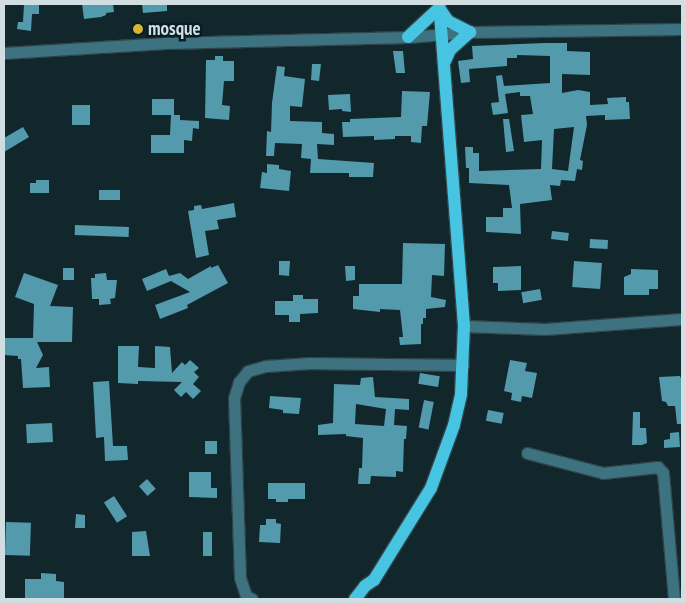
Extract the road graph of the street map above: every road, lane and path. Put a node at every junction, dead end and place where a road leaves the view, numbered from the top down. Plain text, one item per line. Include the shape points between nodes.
1 (439, 6) edge
2 (682, 29) edge
3 (470, 32) junction
4 (443, 35) junction
5 (408, 37) junction
6 (4, 53) edge
7 (445, 61) junction
8 (682, 319) edge
9 (464, 326) junction
10 (463, 365) junction
11 (527, 453) dead end
12 (252, 599) edge
13 (355, 599) edge
14 (674, 599) edge

1 - 3 main road via 448,21
1 - 4 main road
1 - 5 main road
2 - 3 street
3 - 4 street
3 - 7 main road via 450,50
4 - 5 street
4 - 7 main road
5 - 6 street via 166,43
7 - 9 main road
8 - 9 street via 545,329
9 - 10 main road
10 - 12 street via 310,362 248,371 239,382 234,398 240,578 246,596
10 - 13 main road via 454,425 431,488 374,580
11 - 14 street via 603,473 658,467 663,472

